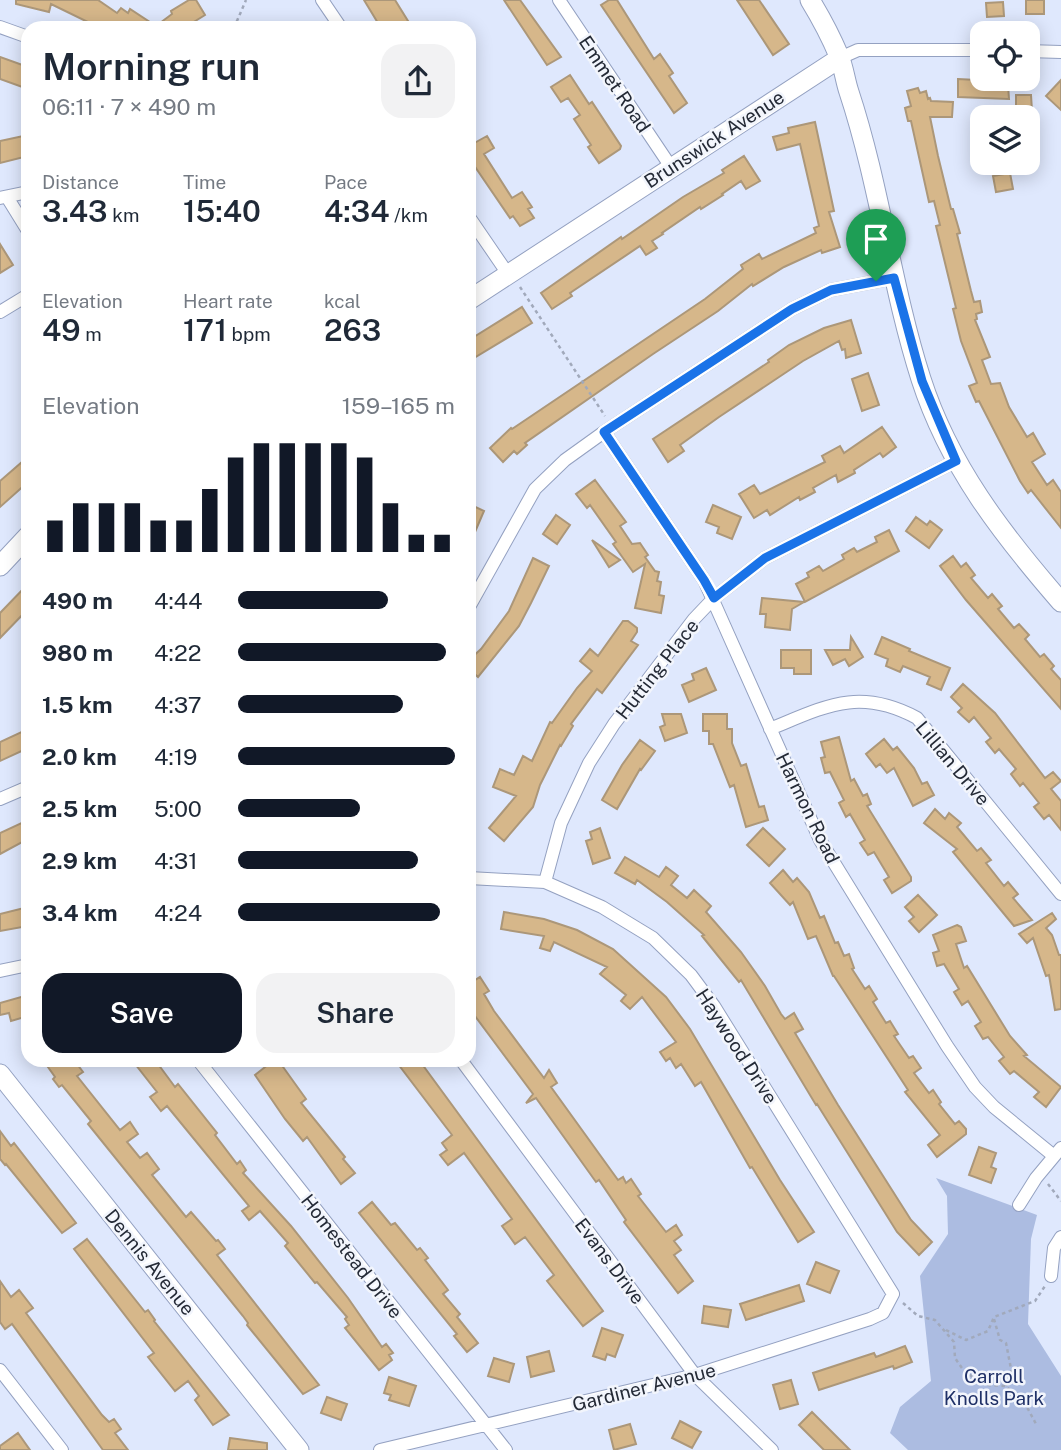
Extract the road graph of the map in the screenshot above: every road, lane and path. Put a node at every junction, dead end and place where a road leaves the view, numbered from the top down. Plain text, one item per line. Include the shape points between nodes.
1 (246, 0) edge
2 (322, 0) edge
3 (559, 0) edge
4 (810, 0) edge
5 (237, 21) edge
6 (336, 21) edge
7 (0, 27) edge
8 (21, 34) edge
9 (970, 50) edge
10 (1040, 51) edge
11 (1061, 52) edge
12 (841, 63) junction
13 (671, 167) junction
14 (4, 197) edge
15 (21, 221) edge
16 (476, 227) edge
17 (894, 278) junction
18 (514, 280) junction
19 (476, 297) edge
20 (21, 299) edge
21 (0, 312) edge
22 (603, 413) dead end
23 (604, 432) junction
24 (956, 461) junction
25 (21, 544) edge
26 (0, 566) edge
27 (476, 591) edge
28 (714, 598) junction
29 (1061, 601) edge
30 (770, 729) junction
31 (21, 790) edge
32 (0, 799) edge
33 (476, 878) edge
34 (545, 882) junction
35 (1061, 894) edge
36 (21, 966) edge
37 (0, 971) edge
38 (204, 1067) edge
39 (466, 1067) edge
40 (0, 1074) edge
41 (1057, 1152) edge
42 (1046, 1180) dead end
43 (1061, 1201) edge
44 (1019, 1205) dead end
45 (1061, 1237) edge
46 (1051, 1276) joint
47 (893, 1294) junction
48 (994, 1317) junction
49 (943, 1329) junction
50 (0, 1370) edge
51 (695, 1375) junction
52 (1006, 1386) junction
53 (1036, 1424) dead end
54 (486, 1426) junction
55 (62, 1450) edge
56 (299, 1450) edge
57 (380, 1450) edge
58 (506, 1450) edge
59 (772, 1450) edge

1 - 5 path
2 - 6 street
3 - 13 street, Emmet Road
4 - 12 street
7 - 8 street
9 - 12 street, Brunswick Avenue via 858,50
10 - 11 street
12 - 13 street, Brunswick Avenue
12 - 17 street via 860,87 860,122
13 - 18 street, Brunswick Avenue
14 - 15 street
16 - 18 street
17 - 23 street via 831,290 792,309
17 - 24 street via 922,381
18 - 19 street, Brunswick Avenue
18 - 22 path
20 - 21 street
23 - 27 street via 535,489
23 - 28 street, Harmon Road
24 - 28 street, Hutting Place via 765,558
24 - 29 street via 987,512
25 - 26 street
28 - 30 street, Harmon Road
28 - 34 street, Hutting Place via 614,724 589,763 561,823
30 - 35 street, Lillian Drive via 848,702 873,701 917,718
30 - 41 street, Harmon Road via 820,840 947,1046 994,1107
31 - 32 street
33 - 34 street, Haywood Drive
34 - 47 street, Haywood Drive via 602,907 653,939 691,975
36 - 37 street
38 - 54 street, Homestead Drive
39 - 51 street, Evans Drive
40 - 56 street, Dennis Avenue
41 - 44 street
42 - 43 path
45 - 46 street via 1054,1248
46 - 48 path via 1035,1301
47 - 49 path via 918,1316 935,1320
47 - 51 street, Gardiner Avenue via 883,1313 870,1320
48 - 49 path via 988,1331 966,1340
48 - 52 path via 1000,1340 1006,1343 1012,1374
49 - 52 path via 954,1342 955,1358 964,1371 985,1385
50 - 55 street
51 - 54 street, Gardiner Avenue
51 - 59 street, Evans Drive
52 - 53 path
54 - 57 street, Gardiner Avenue
54 - 58 street, Homestead Drive

